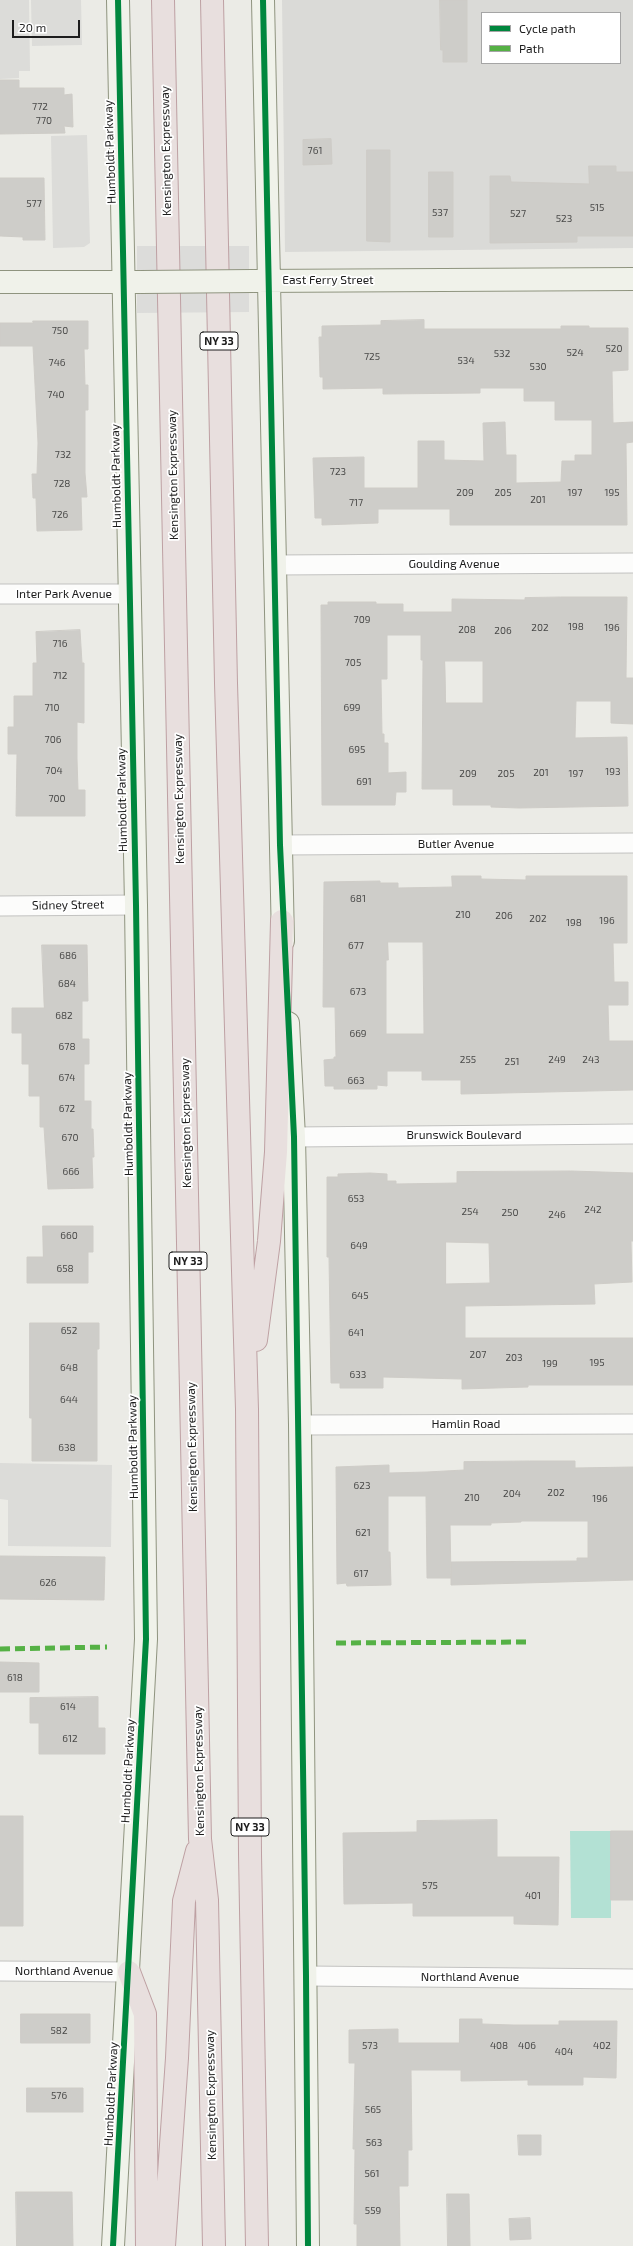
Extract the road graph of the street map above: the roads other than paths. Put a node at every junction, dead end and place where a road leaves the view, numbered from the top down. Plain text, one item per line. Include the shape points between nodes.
1 (118, 0) edge
2 (163, 0) edge
3 (212, 0) edge
4 (263, 0) edge
5 (633, 279) edge
6 (261, 281) junction
7 (0, 282) edge
8 (133, 282) junction
9 (633, 563) edge
10 (274, 565) junction
11 (0, 594) edge
12 (129, 594) junction
13 (633, 843) edge
14 (280, 845) junction
15 (136, 905) junction
16 (0, 906) edge
17 (282, 921) junction
18 (633, 1134) edge
19 (294, 1137) junction
20 (247, 1409) junction
21 (633, 1424) edge
22 (300, 1425) junction
23 (200, 1839) junction
24 (0, 1971) edge
25 (129, 1972) junction
26 (306, 1976) junction
27 (633, 1979) edge
28 (113, 2246) edge
29 (147, 2246) edge
30 (164, 2246) edge
31 (214, 2246) edge
32 (257, 2246) edge
33 (308, 2246) edge

1 - 8 street, Humboldt Parkway
2 - 23 highway, Kensington Expressway / NY 33
3 - 20 highway, NY 33 via 226,683
4 - 6 street
5 - 6 street, East Ferry Street
6 - 8 street, East Ferry Street, bridge
6 - 10 street
7 - 8 street, East Ferry Street
8 - 12 street, Humboldt Parkway
9 - 10 street, Goulding Avenue
10 - 14 street
11 - 12 street, Inter Park Avenue
12 - 15 street, Humboldt Parkway
13 - 14 street, Butler Avenue
14 - 17 street
15 - 16 street, Sidney Street
15 - 25 street, Humboldt Parkway via 146,1639
17 - 19 street
17 - 20 highway via 276,1152 269,1241
18 - 19 street, Brunswick Boulevard
19 - 22 street
20 - 32 highway, NY 33 via 250,1846
21 - 22 street, Hamlin Road
22 - 26 street
23 - 30 highway via 184,1901 177,2058
23 - 31 highway, Kensington Expressway / NY 33 via 207,1900
24 - 25 street, Northland Avenue
25 - 28 street, Humboldt Parkway
25 - 29 highway via 145,2014
26 - 27 street, Northland Avenue
26 - 33 street

